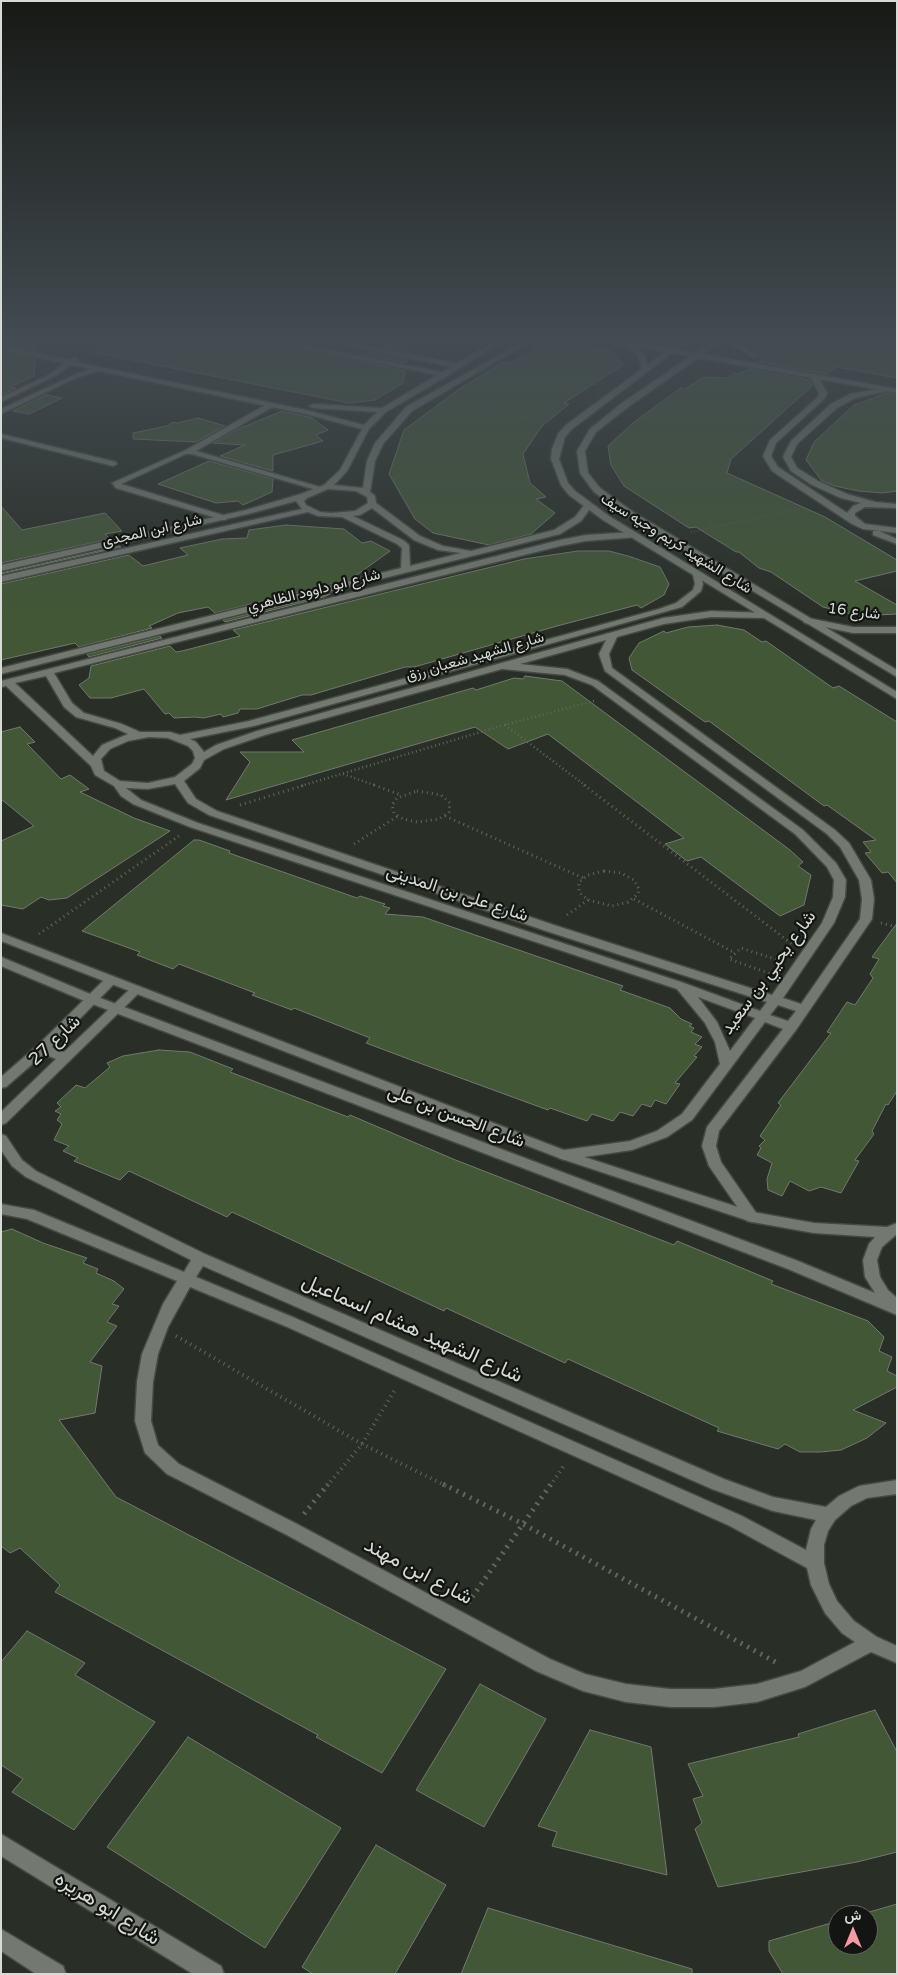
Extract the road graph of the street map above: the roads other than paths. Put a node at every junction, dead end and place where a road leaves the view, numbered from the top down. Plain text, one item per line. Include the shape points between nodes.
1 (1, 436) edge
2 (216, 436) edge
3 (362, 436) edge
4 (385, 436) edge
5 (561, 436) edge
6 (589, 436) edge
7 (779, 436) edge
8 (801, 436) edge
9 (188, 452) junction
10 (113, 464) dead end
11 (327, 487) junction
12 (318, 489) junction
13 (366, 492) junction
14 (304, 496) junction
15 (897, 501) edge
16 (372, 504) junction
17 (877, 504) junction
18 (588, 506) junction
19 (897, 506) edge
20 (308, 510) junction
21 (345, 515) junction
22 (223, 518) junction
23 (859, 524) junction
24 (897, 531) edge
25 (634, 535) junction
26 (897, 542) edge
27 (476, 552) junction
28 (1, 568) edge
29 (405, 569) junction
30 (697, 575) junction
31 (1, 579) edge
32 (765, 615) junction
33 (808, 620) junction
34 (897, 630) edge
35 (613, 635) junction
36 (548, 643) junction
37 (559, 650) junction
38 (499, 666) junction
39 (1, 671) edge
40 (49, 672) junction
41 (897, 674) edge
42 (5, 683) edge
43 (897, 696) edge
44 (137, 735) junction
45 (182, 738) junction
46 (200, 758) junction
47 (96, 765) junction
48 (178, 780) junction
49 (118, 784) junction
50 (1, 937) edge
51 (1, 961) edge
52 (111, 980) junction
53 (680, 986) junction
54 (136, 990) junction
55 (91, 999) junction
56 (775, 999) junction
57 (116, 1008) junction
58 (804, 1009) junction
59 (760, 1016) junction
60 (791, 1027) junction
61 (43, 1048) junction
62 (65, 1058) junction
63 (726, 1063) junction
64 (1, 1084) edge
65 (1, 1120) edge
66 (1, 1139) edge
67 (564, 1155) junction
68 (1, 1209) edge
69 (752, 1218) junction
70 (893, 1230) edge
71 (200, 1258) junction
72 (186, 1280) junction
73 (897, 1308) edge
74 (897, 1487) edge
75 (829, 1516) junction
76 (815, 1562) junction
77 (871, 1643) junction
78 (897, 1655) edge
79 (1, 1844) edge
80 (1, 1939) edge
81 (55, 1974) edge
82 (213, 1974) edge

1 - 10 street
2 - 9 street
3 - 11 street via 343,471
4 - 13 street via 371,460
5 - 18 street, شارع الشهيد كريم وجيه سيف via 556,449 557,465 572,494
6 - 33 street, شارع الشهيد كريم وجيه سيف via 581,451 584,473 597,490 630,514
7 - 23 street via 767,456 775,469
8 - 17 street via 787,457 794,469 844,496
9 - 12 street
9 - 22 street via 116,484
11 - 12 street
11 - 13 street via 349,487
12 - 14 street, شارع ابن المجدى
13 - 16 street via 371,496
14 - 20 street via 300,501
14 - 22 street, شارع ابن المجدى
15 - 17 street
16 - 21 street via 357,513
16 - 27 street via 416,538 441,548
17 - 19 street
17 - 23 street via 856,508 852,512 851,517
18 - 25 street, شارع الشهيد كريم وجيه سيف
18 - 27 street, شارع ابو داوود الظاهري via 578,519 557,532
20 - 21 street
20 - 31 street, شارع ابن المجدى
21 - 29 street via 406,547
22 - 28 street, شارع ابن المجدى
23 - 24 street
23 - 26 street
25 - 30 street, شارع الشهيد كريم وجيه سيف
25 - 40 street, شارع ابو داوود الظاهري via 560,543
27 - 29 street, شارع ابو داوود الظاهري
29 - 39 street, شارع ابو داوود الظاهري
30 - 32 street, شارع الشهيد كريم وجيه سيف
30 - 36 street, شارع الشهيد شعبان رزق via 700,584 697,591 679,605
32 - 35 street, شارع الشهيد شعبان رزق via 693,615
32 - 43 street, شارع الشهيد كريم وجيه سيف
33 - 34 street, شارع 16 via 853,630
33 - 41 street, شارع الشهيد كريم وجيه سيف
35 - 37 street, شارع الشهيد شعبان رزق
35 - 58 street via 606,646 605,661 616,676 816,820 845,845 857,864 866,889 866,919
36 - 37 street
36 - 45 street, شارع الشهيد شعبان رزق via 250,724
37 - 38 street, شارع الشهيد شعبان رزق
38 - 46 street, شارع الشهيد شعبان رزق via 261,732
38 - 56 street, شارع يحيي بن سعيد via 527,666 582,676 799,832 832,865 840,880 840,897 828,923
40 - 42 street, شارع ابو داوود الظاهري
40 - 44 street via 68,705 80,715
42 - 47 street
44 - 45 street via 160,734
44 - 47 street via 106,747
45 - 46 street via 198,750
46 - 48 street, شارع الشهيد شعبان رزق via 196,766
47 - 49 street, شارع على بن المدينى via 99,773
48 - 49 street via 148,786
48 - 56 street, شارع على بن المدينى via 192,801 213,813 550,928
49 - 53 street, شارع على بن المدينى via 137,802 194,825
50 - 52 street, شارع الحسن بن على
51 - 55 street, شارع الحسن بن على
52 - 54 street, شارع الحسن بن على
52 - 55 street, شارع 27
53 - 59 street, شارع على بن المدينى
53 - 63 street via 711,1022 721,1042
54 - 57 street, شارع 27
54 - 67 street, شارع الحسن بن على
55 - 57 street, شارع الحسن بن على
55 - 61 street, شارع 27
56 - 58 street, شارع على بن المدينى
56 - 59 street, شارع يحيي بن سعيد
57 - 62 street, شارع 27
57 - 73 street, شارع الحسن بن على via 793,1265
58 - 60 street
59 - 60 street, شارع على بن المدينى
59 - 63 street, شارع يحيي بن سعيد
60 - 69 street via 712,1130 709,1146 714,1163
61 - 62 street
61 - 64 street, شارع 27
62 - 65 street, شارع 27
63 - 67 street, شارع يحيي بن سعيد via 686,1117 662,1134 632,1145
66 - 71 street, شارع الشهيد هشام اسماعيل via 17,1163 31,1174
67 - 69 street, شارع الحسن بن على
68 - 72 street via 50,1222
69 - 70 street, شارع الحسن بن على via 814,1228
70 - 73 street via 876,1244 870,1260 873,1277
71 - 72 street, شارع ابن مهند
71 - 75 street, شارع الشهيد هشام اسماعيل via 718,1484 773,1504
72 - 76 street via 405,1372 750,1527
72 - 77 street, شارع ابن مهند via 160,1328 150,1354 145,1382 143,1421 151,1448 173,1469 543,1665 583,1682 626,1693 670,1698 714,1698 757,1693 805,1678
74 - 75 street via 865,1491 845,1501
75 - 76 street via 815,1545
76 - 77 street via 820,1585 832,1607 848,1626
77 - 78 street
79 - 82 street, شارع ابو هريره
80 - 81 street

